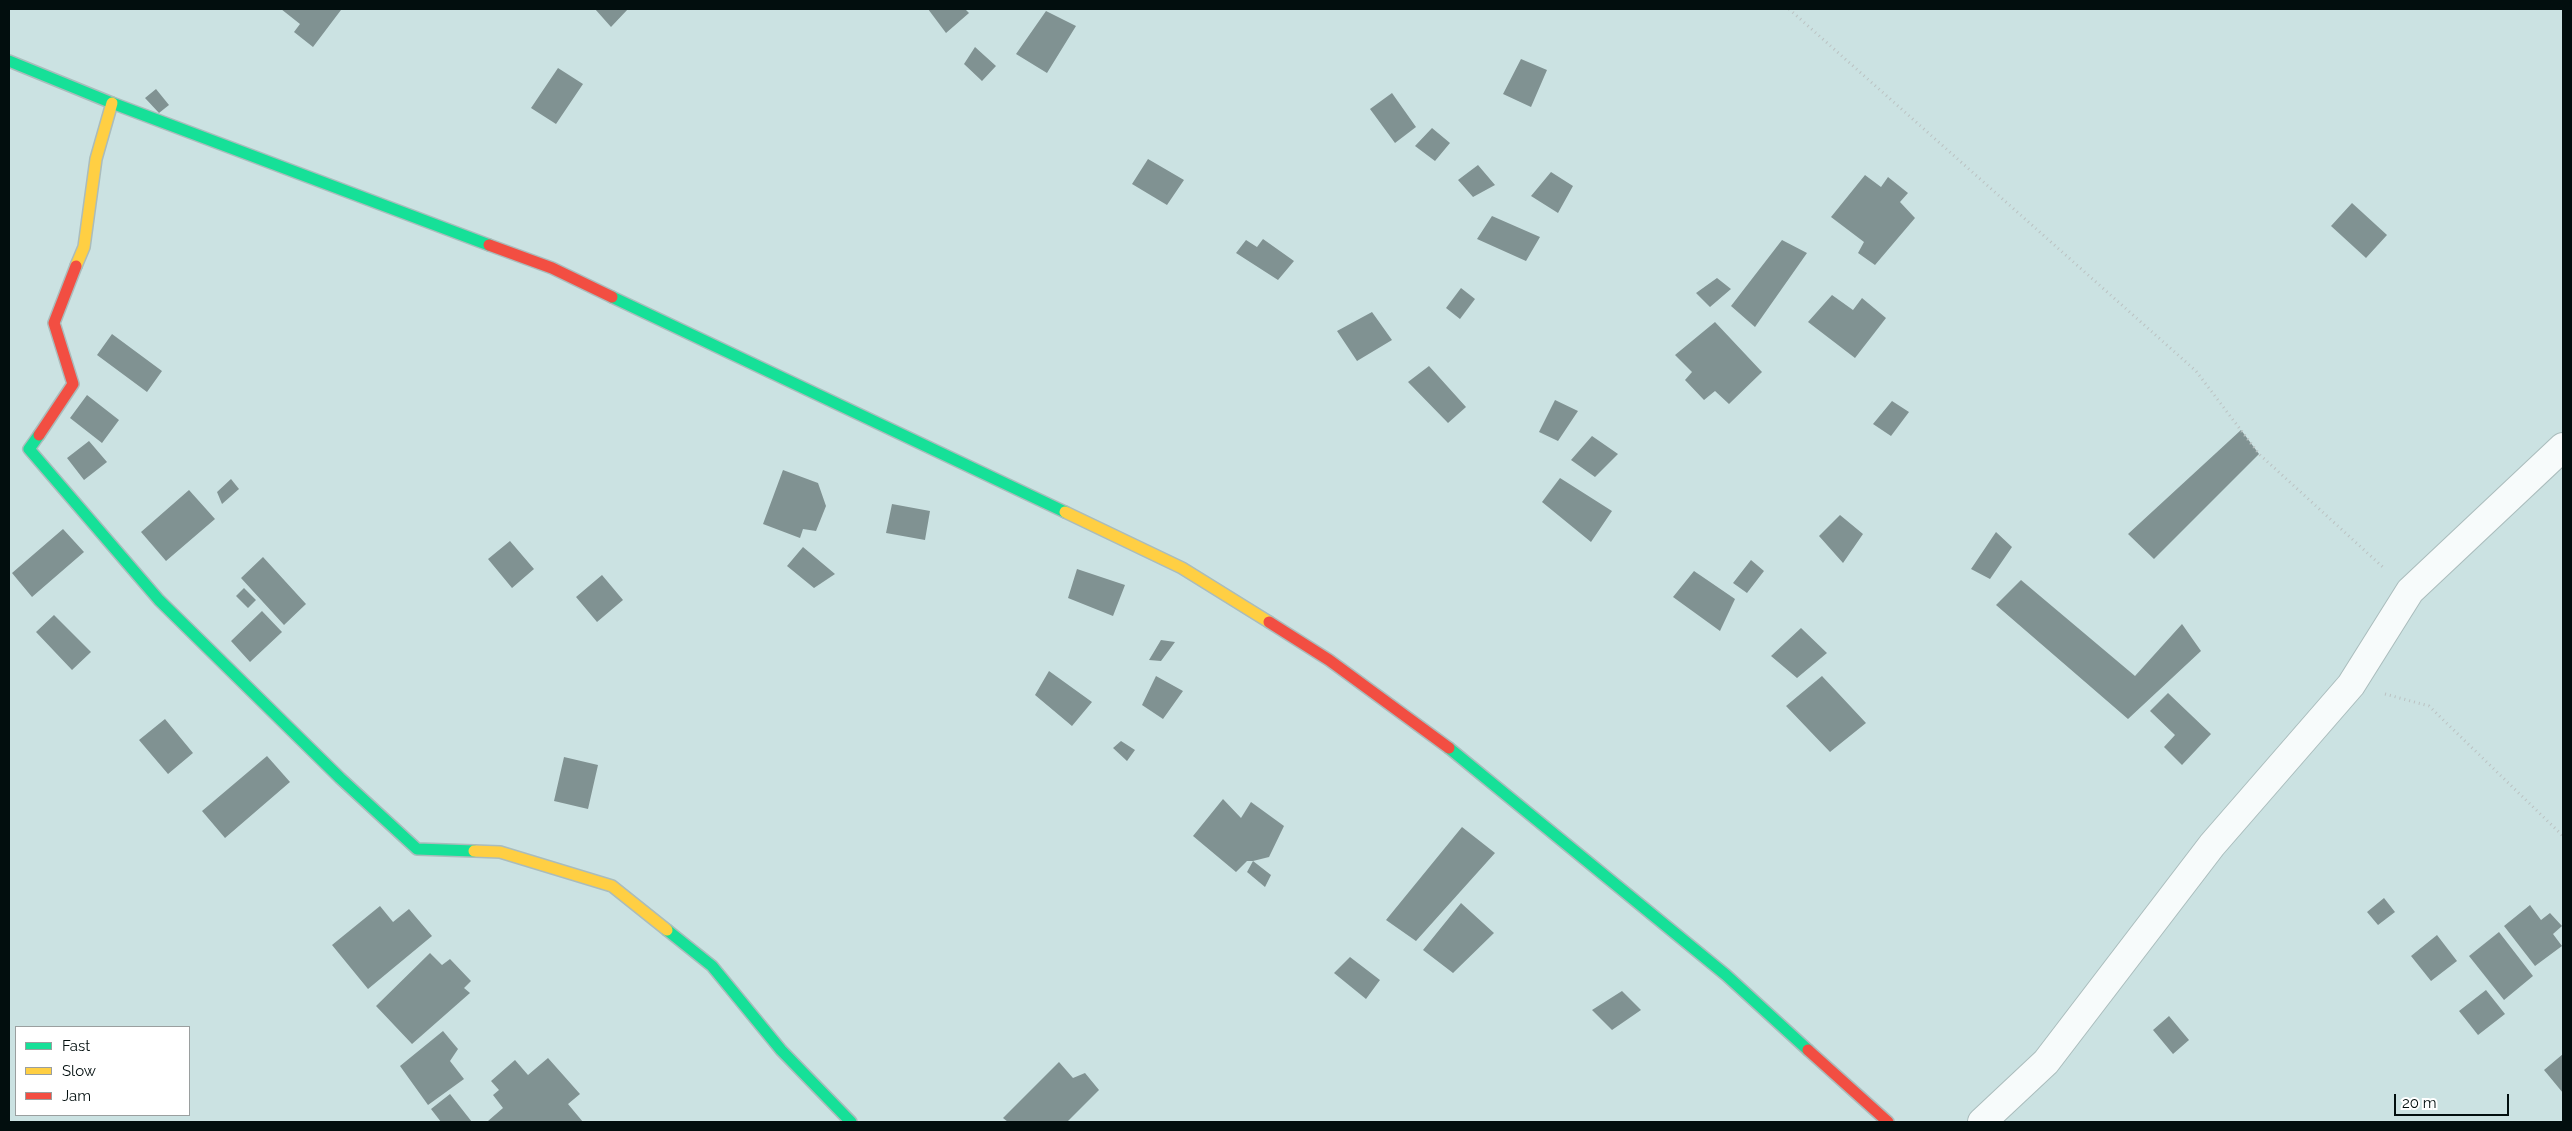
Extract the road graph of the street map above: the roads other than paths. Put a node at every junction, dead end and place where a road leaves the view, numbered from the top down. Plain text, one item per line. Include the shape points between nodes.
1 (9, 60) edge
2 (112, 102) junction
3 (2563, 447) edge
4 (851, 1122) edge
5 (1888, 1122) edge
6 (1982, 1122) edge

1 - 2 street
2 - 4 street via 96,159 84,247 54,323 73,384 29,449 158,600 416,849 500,852 612,886 712,966 781,1050
2 - 5 street via 552,268 1182,568 1329,660 1461,758 1726,975
3 - 6 street via 2410,592 2351,685 2212,844 2046,1062

